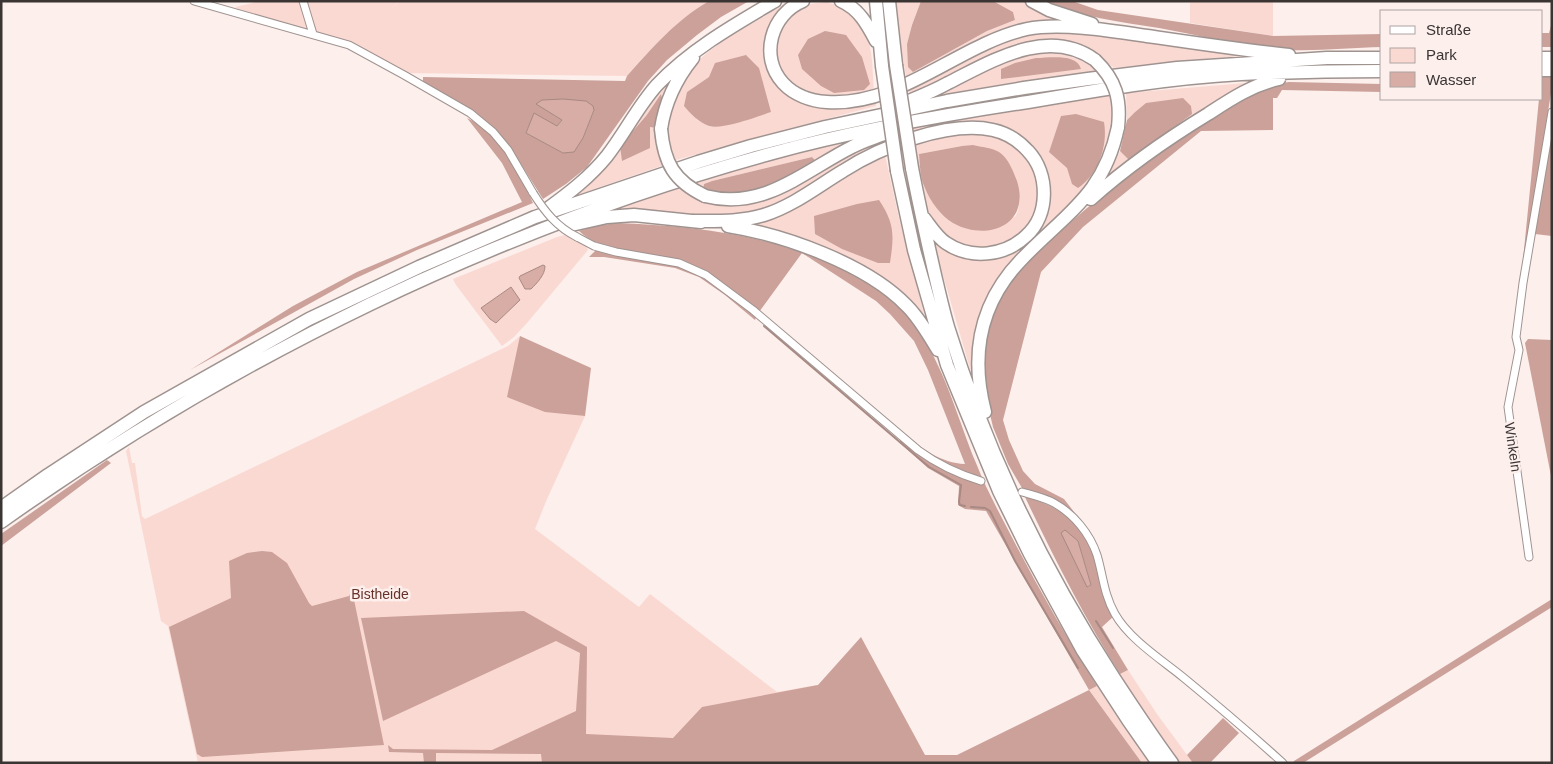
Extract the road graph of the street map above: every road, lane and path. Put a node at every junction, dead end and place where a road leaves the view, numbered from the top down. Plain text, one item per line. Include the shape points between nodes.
1 (194, 1) edge
2 (230, 1) edge
3 (303, 1) edge
4 (775, 1) edge
5 (803, 1) edge
6 (841, 1) edge
7 (876, 1) edge
8 (889, 1) edge
9 (1032, 1) edge
10 (230, 11) junction
11 (1121, 32) junction
12 (313, 34) junction
13 (705, 45) junction
14 (880, 48) junction
15 (1327, 58) junction
16 (1380, 58) edge
17 (1380, 71) edge
18 (1306, 72) junction
19 (1552, 112) edge
20 (866, 118) junction
21 (918, 121) junction
22 (921, 214) junction
23 (535, 217) junction
24 (693, 220) junction
25 (1056, 228) junction
26 (520, 238) junction
27 (947, 365) junction
28 (1005, 477) junction
29 (981, 481) dead end
30 (1022, 492) dead end
31 (1, 508) edge
32 (1, 522) edge
33 (1529, 558) dead end
34 (1158, 763) edge
35 (1172, 763) edge
36 (1283, 763) edge

1 - 10 street
2 - 10 street
3 - 12 street
4 - 13 highway
5 - 11 highway via 792,6 775,28 771,45 772,64 788,88 809,99 827,102 863,98 896,88 988,42 1029,28
6 - 14 highway via 863,18
7 - 14 highway
8 - 22 highway, bridge via 896,65
9 - 11 highway via 1049,10
10 - 12 street
11 - 15 highway
12 - 29 street, bridge via 350,45 470,113 508,150 545,212 558,225 601,248 679,263 706,274 931,460
13 - 21 highway, bridge via 675,83 661,129 663,147 673,172 684,184 705,196 739,200 766,194 866,140
13 - 23 highway via 675,66 656,86 592,173
14 - 27 highway, bridge via 897,171 914,250
15 - 16 highway
15 - 20 highway via 1177,68 1088,79 947,101
17 - 18 highway
18 - 21 highway via 1238,74 1134,85
18 - 25 highway via 1263,83 1236,96 1159,146
19 - 33 street, Winkeln via 1508,407
20 - 23 highway via 751,146
20 - 25 highway, bridge via 1020,51 1058,46 1088,55 1108,74 1117,92 1118,127 1110,158 1100,177
21 - 26 highway via 852,133 773,153 604,205
22 - 24 highway via 938,236 962,251 988,254 1003,251 1017,244 1035,225 1044,201 1042,173 1034,157 1010,135 977,129 944,131 876,152 765,215 726,221
22 - 28 highway via 947,325
23 - 31 highway via 309,319 144,412
24 - 26 highway via 607,217
24 - 27 highway via 776,236 830,257 878,281 921,322
25 - 28 highway via 1008,276 982,328 978,350 980,390
26 - 32 highway via 372,303 181,404
27 - 34 highway via 999,491 1030,554 1083,651
28 - 35 highway via 1037,545 1090,640
30 - 36 street via 1054,503 1081,526 1097,555 1106,595 1122,624

